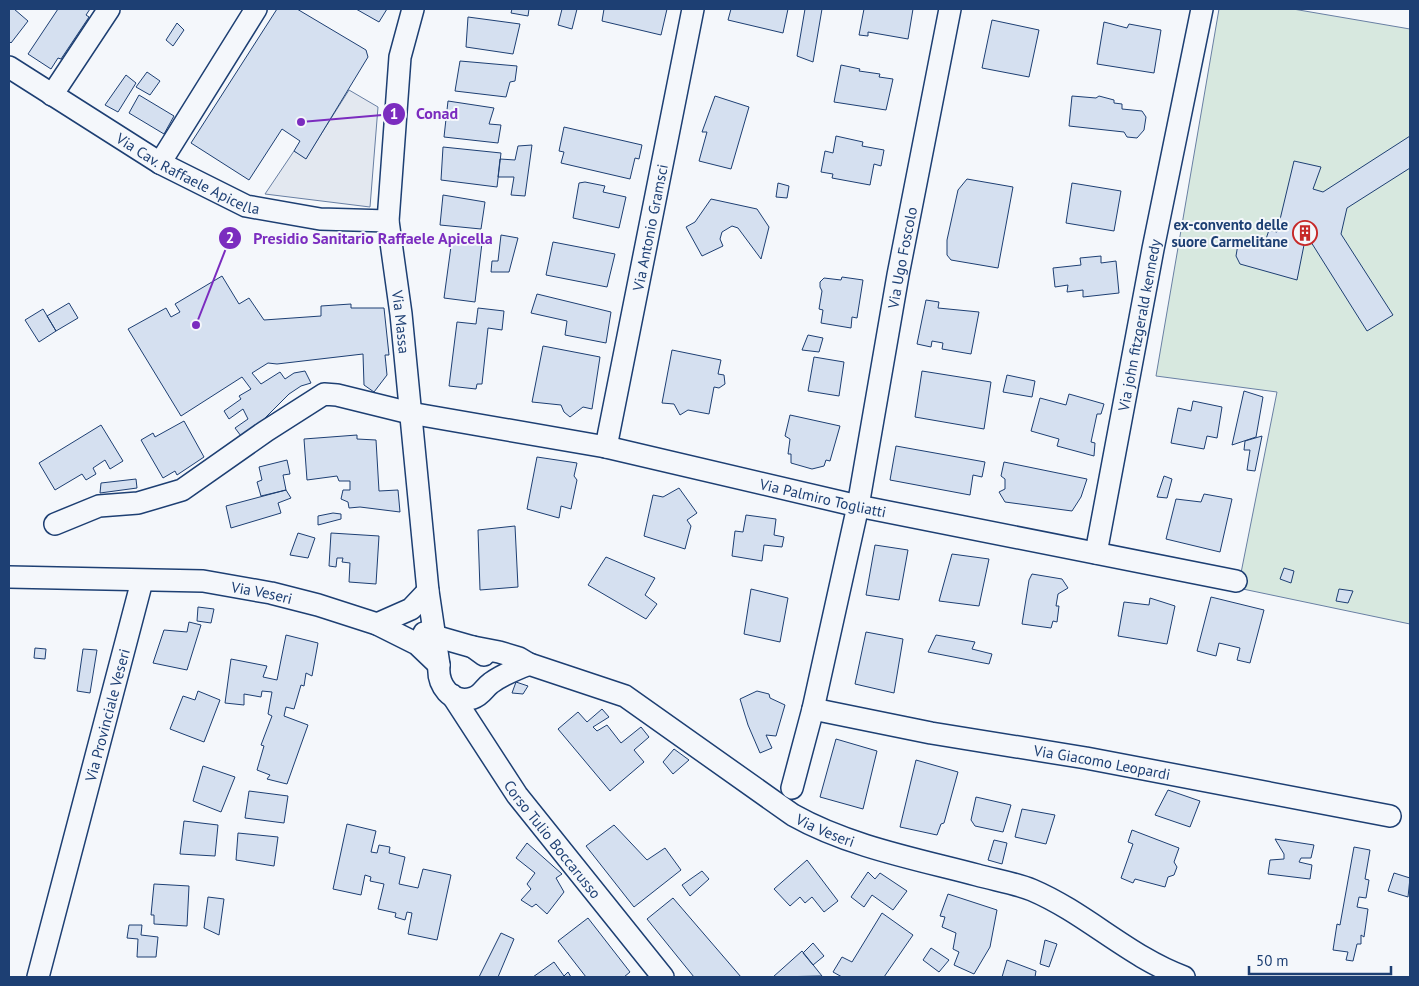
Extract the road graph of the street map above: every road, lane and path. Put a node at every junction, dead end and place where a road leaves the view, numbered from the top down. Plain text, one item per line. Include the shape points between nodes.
1 (109, 9) edge
2 (256, 9) edge
3 (413, 9) edge
4 (692, 9) edge
5 (950, 9) edge
6 (1202, 9) edge
7 (9, 68) edge
8 (52, 95) junction
9 (160, 163) junction
10 (388, 221) junction
11 (410, 412) junction
12 (606, 447) junction
13 (858, 506) junction
14 (55, 524) dead end
15 (1096, 553) junction
16 (9, 577) edge
17 (142, 581) junction
18 (1236, 581) dead end
19 (428, 591) junction
20 (377, 624) junction
21 (435, 638) junction
22 (468, 647) junction
23 (529, 664) junction
24 (439, 665) junction
25 (488, 684) junction
26 (452, 696) junction
27 (813, 709) junction
28 (478, 738) junction
29 (792, 788) dead end
30 (1390, 816) dead end
31 (38, 977) edge
32 (664, 977) edge
33 (1184, 977) edge

1 - 8 street
2 - 9 street
3 - 10 street, Via Massa via 400,57
4 - 12 street, Via Antonio Gramsci
5 - 13 street, Via Ugo Foscolo via 898,275
6 - 15 street, Via john fitzgerald kennedy
7 - 8 street, Via Cav. Raffaele Apicella
8 - 9 street, Via Cav. Raffaele Apicella
9 - 10 street, Via Cav. Raffaele Apicella via 246,206 320,219
10 - 11 street, Via Massa
11 - 12 street, Via Palmiro Togliatti
11 - 14 street, Via Palmiro Togliatti via 324,394 266,430 182,490 138,502 99,506
11 - 19 street, Via Massa
12 - 13 street, Via Palmiro Togliatti
13 - 15 street, Via Palmiro Togliatti
13 - 27 street
15 - 18 street, Via Palmiro Togliatti
16 - 17 street
17 - 20 street, Via Veseri via 203,581 242,587 318,605
17 - 31 street, Via Provinciale Veseri
19 - 20 street via 411,609
19 - 21 street, Via Massa
20 - 21 street, Via Veseri via 412,629
20 - 24 street, Via Veseri via 408,638
21 - 22 street, Via Veseri
21 - 24 street, Via Massa
22 - 23 street, Via Veseri via 499,652
22 - 24 street via 455,648
22 - 25 street via 483,653 489,661 491,676
23 - 25 street
23 - 33 street, Via Veseri via 625,696 793,815 815,827 895,854 1031,889 1161,969
24 - 26 street via 440,683
25 - 26 street via 476,697
25 - 28 street via 482,702
26 - 28 street, Corso Tulio Boccarusso
27 - 29 street
27 - 30 street, Via Giacomo Leopardi
28 - 32 street, Corso Tulio Boccarusso via 517,795

